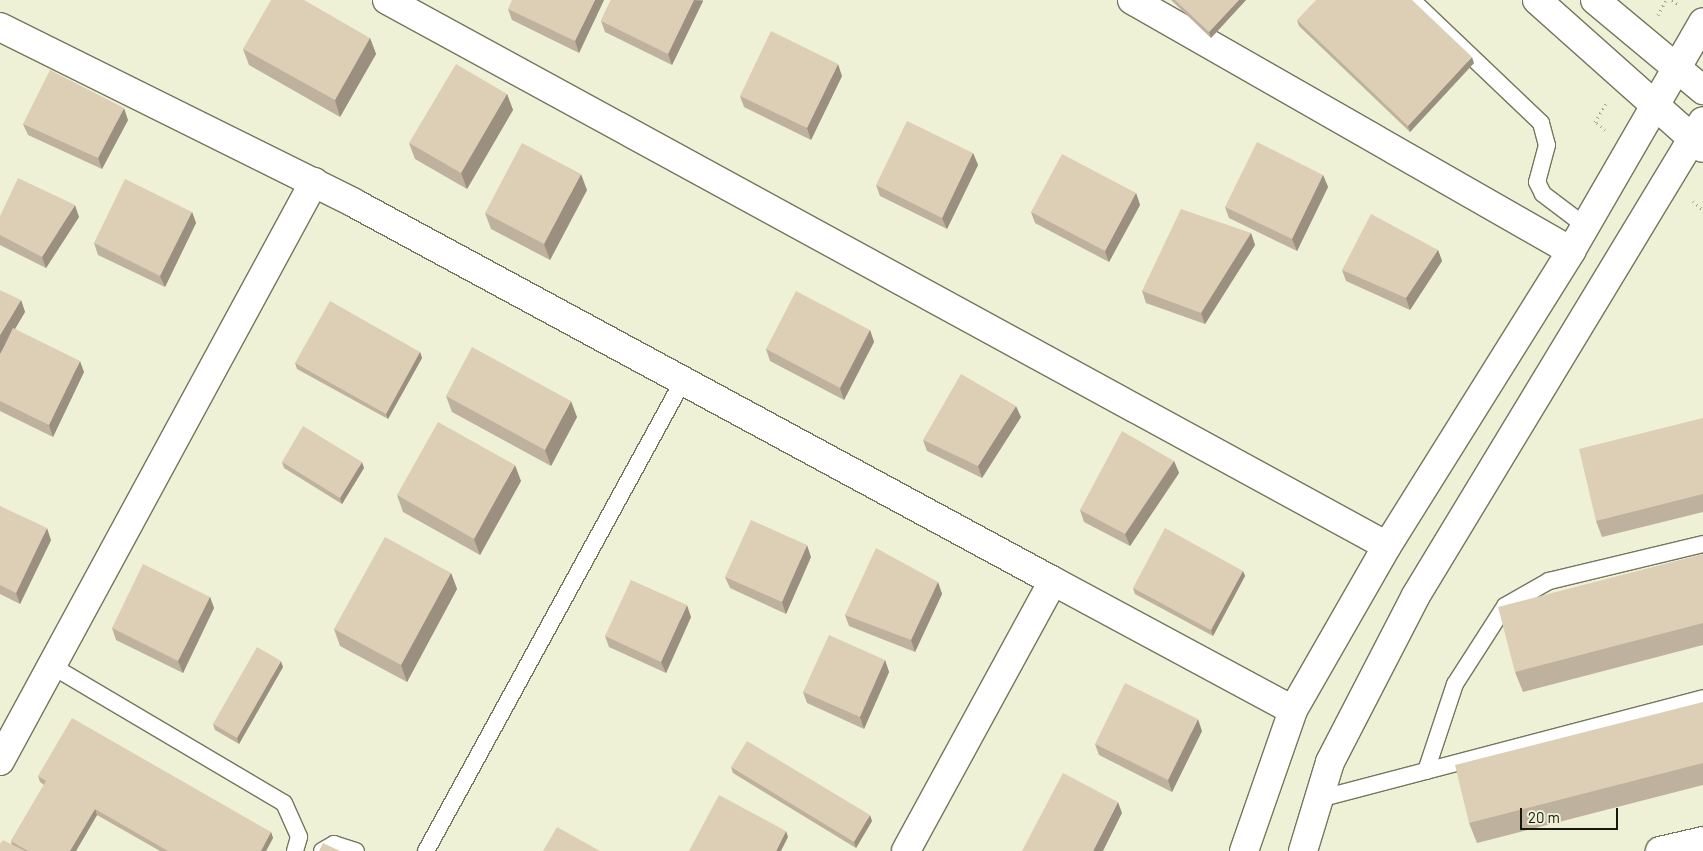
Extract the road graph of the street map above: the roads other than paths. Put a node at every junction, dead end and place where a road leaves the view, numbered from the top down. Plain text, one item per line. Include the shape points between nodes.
1 (387, 0) edge
2 (1132, 0) edge
3 (1412, 0) edge
4 (1537, 0) edge
5 (1595, 0) edge
6 (1703, 22) edge
7 (0, 27) edge
8 (1676, 70) junction
9 (1703, 90) edge
10 (1656, 104) junction
11 (1699, 135) edge
12 (314, 182) junction
13 (1584, 225) junction
14 (1571, 251) junction
15 (684, 379) junction
16 (1703, 544) edge
17 (1387, 546) junction
18 (1053, 580) junction
19 (52, 666) junction
20 (1703, 698) edge
21 (1293, 710) junction
22 (0, 761) edge
23 (1426, 771) junction
24 (1318, 799) junction
25 (1703, 841) edge
26 (294, 851) edge
27 (322, 851) edge
28 (356, 851) edge
29 (426, 851) edge
30 (906, 851) edge
31 (1244, 851) edge
32 (1303, 851) edge
33 (1660, 851) edge

1 - 17 street
2 - 14 street
3 - 13 lane via 1541,123 1547,145 1538,168 1540,188
4 - 10 street
5 - 8 street
6 - 8 street
7 - 12 street
8 - 9 street
8 - 10 street
10 - 11 street
10 - 13 street
11 - 24 street via 1415,597 1330,762
12 - 15 street
12 - 19 street
13 - 14 street
14 - 17 street
15 - 18 street
15 - 29 lane
16 - 23 lane via 1549,581 1505,606 1454,684
17 - 21 street
18 - 21 street
18 - 30 street
19 - 22 street
19 - 26 lane via 284,803 299,837
20 - 23 lane
21 - 31 street
23 - 24 lane
24 - 32 street
25 - 33 street
27 - 28 lane via 334,844

